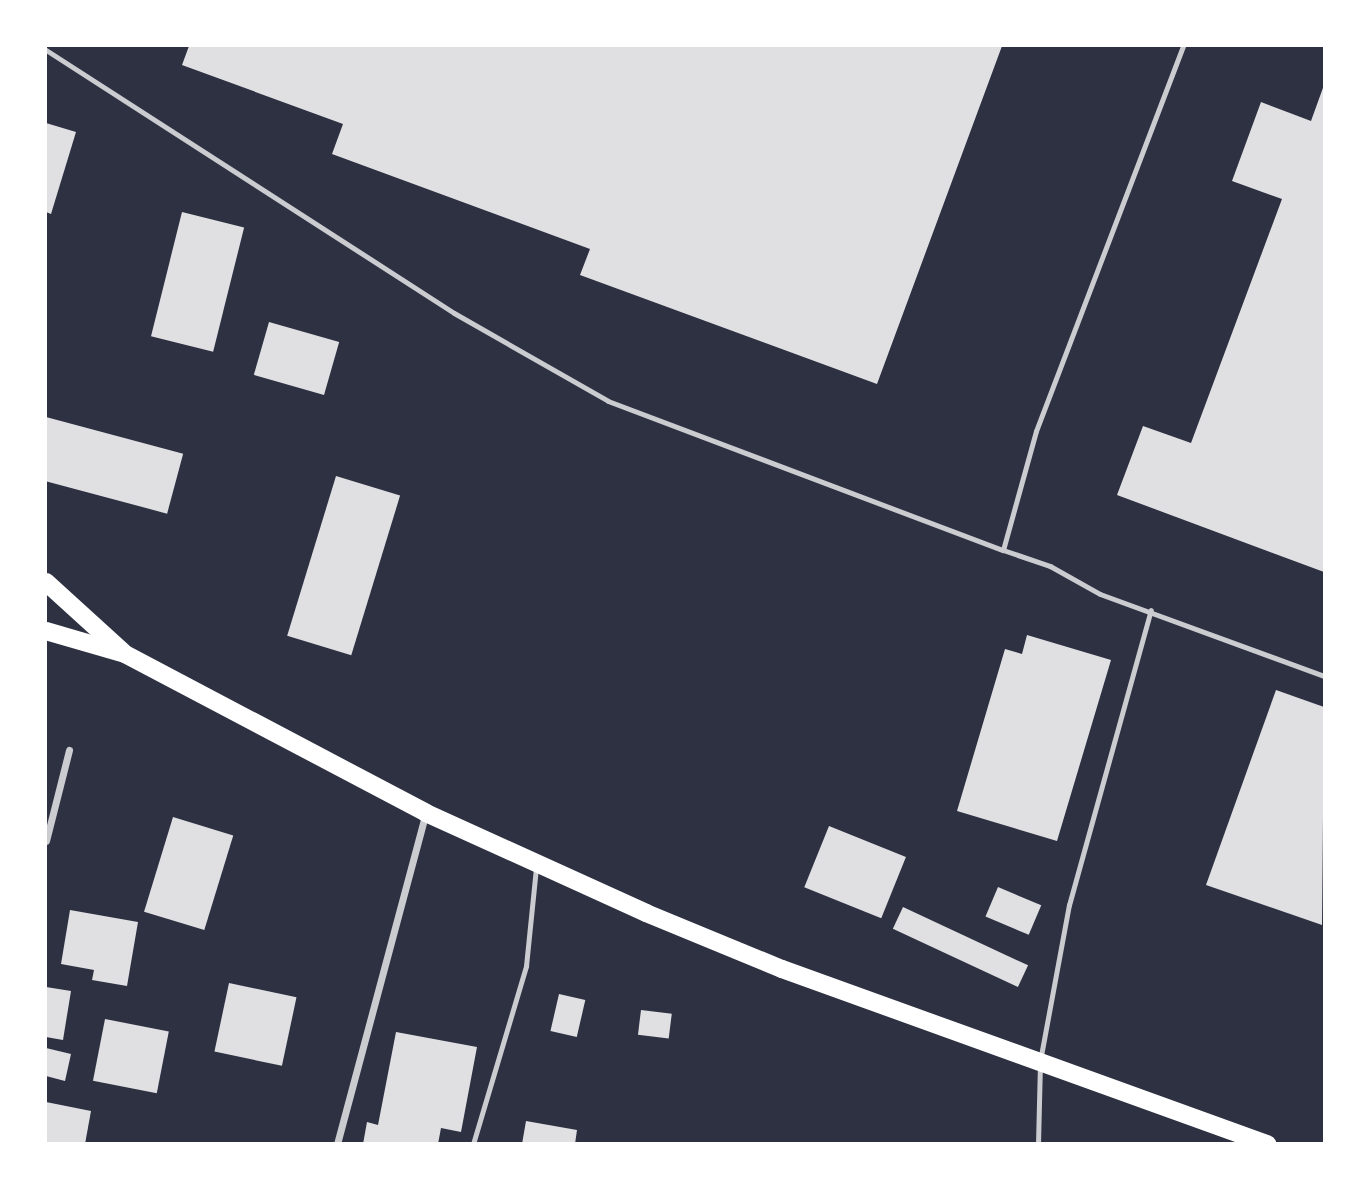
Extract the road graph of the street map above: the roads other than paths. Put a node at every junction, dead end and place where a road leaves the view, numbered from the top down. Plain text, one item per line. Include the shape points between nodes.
1 (1183, 46) edge
2 (46, 50) edge
3 (1003, 550) junction
4 (46, 582) edge
5 (1151, 610) junction
6 (46, 631) edge
7 (125, 654) junction
8 (1325, 676) edge
9 (69, 750) dead end
10 (426, 813) junction
11 (46, 841) edge
12 (536, 865) junction
13 (1040, 1061) junction
14 (337, 1143) edge
15 (472, 1143) edge
16 (1038, 1143) edge
17 (1268, 1143) edge

1 - 3 lane via 1036,431
2 - 3 lane via 454,313 608,401
3 - 5 lane
4 - 7 main road
5 - 8 lane
5 - 13 lane via 1069,905
6 - 7 main road
7 - 10 main road
9 - 11 street
10 - 12 main road
10 - 14 street
12 - 13 main road via 782,969
12 - 15 lane via 526,966
13 - 16 lane
13 - 17 main road

